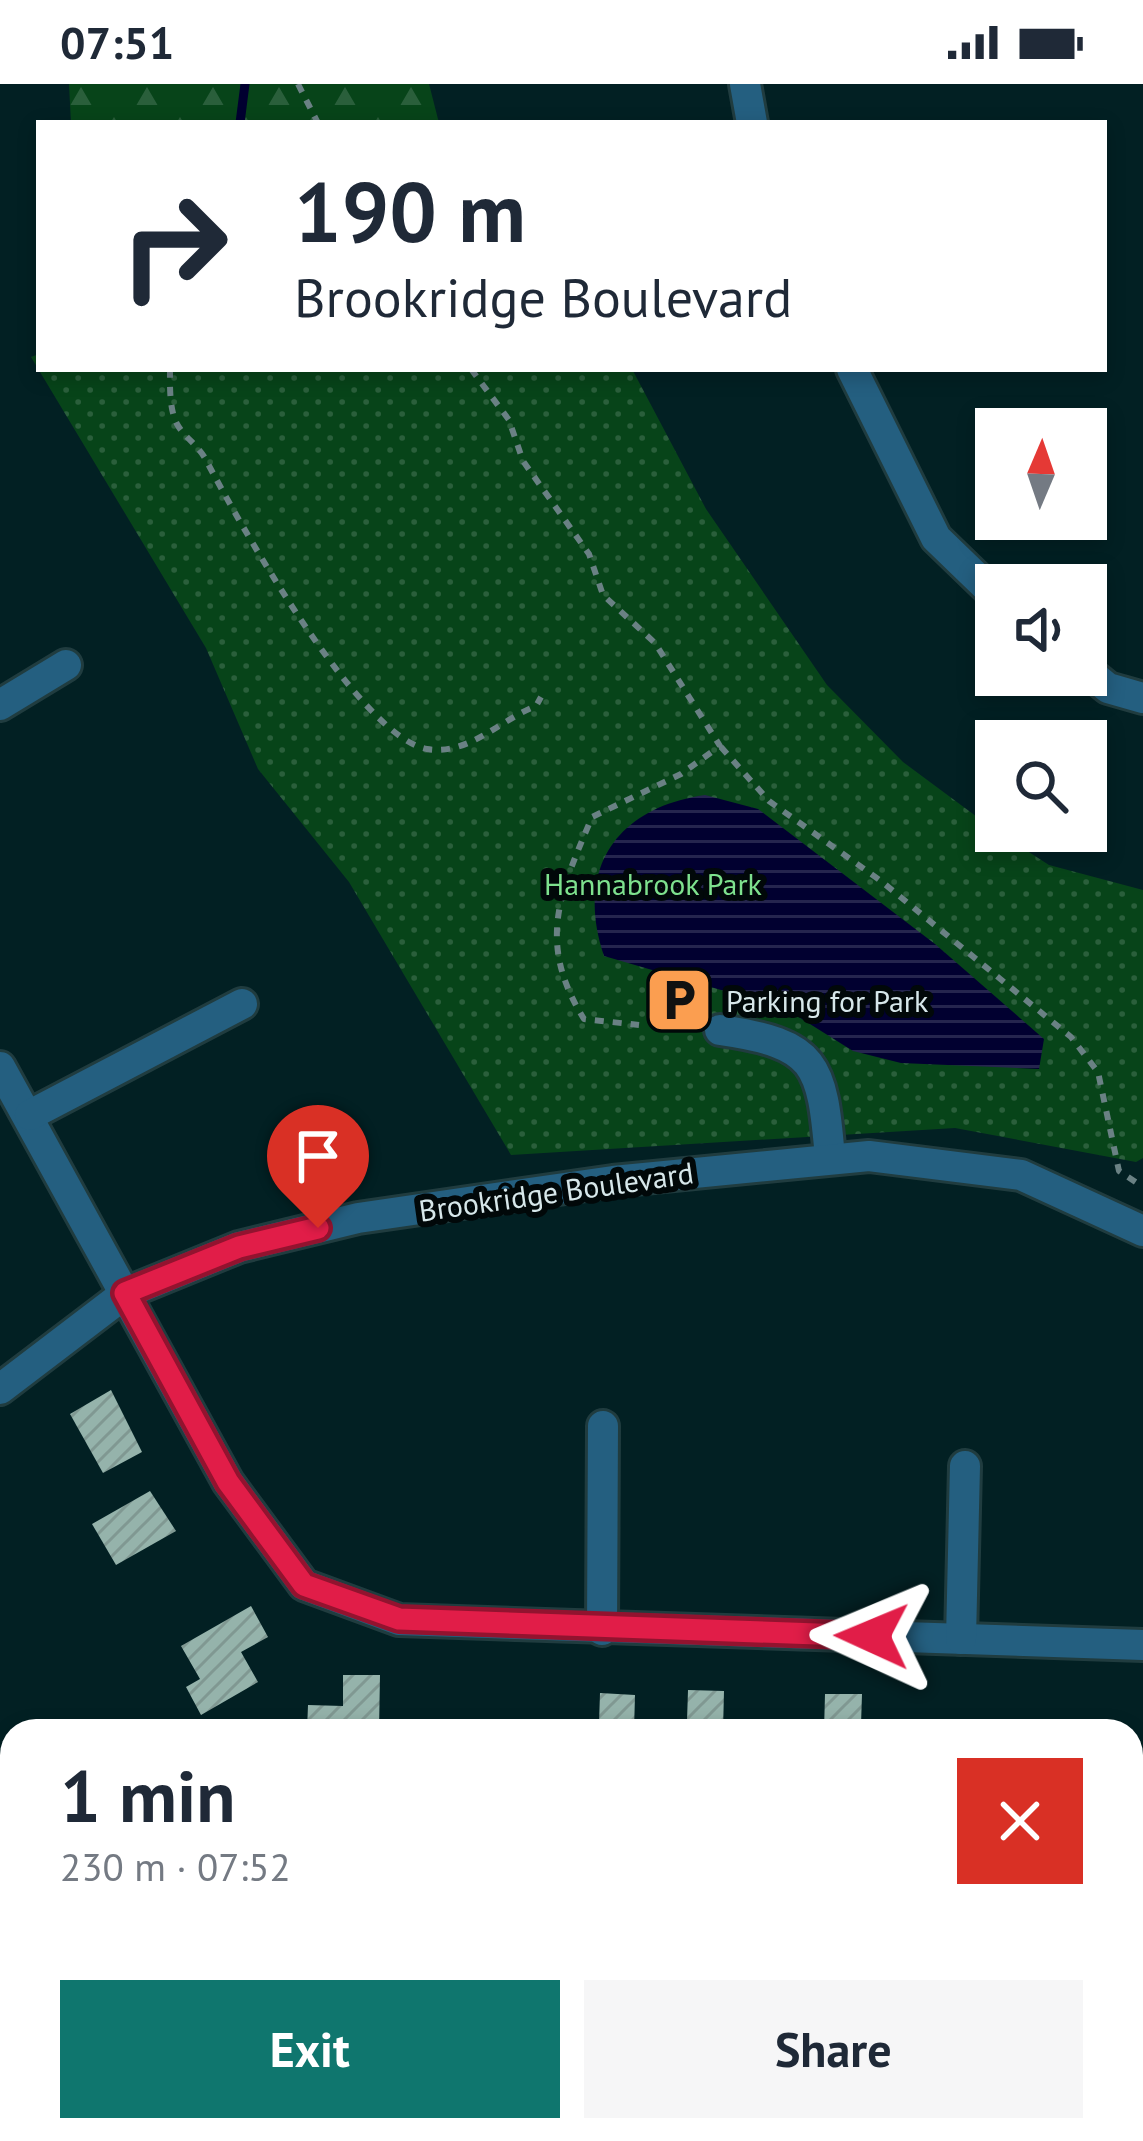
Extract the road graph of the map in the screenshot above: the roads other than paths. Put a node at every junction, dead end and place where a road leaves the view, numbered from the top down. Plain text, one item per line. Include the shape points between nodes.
1 (745, 84) edge
2 (751, 120) edge
3 (853, 372) edge
4 (975, 576) edge
5 (66, 665) dead end
6 (1107, 687) edge
7 (1143, 698) edge
8 (0, 705) edge
9 (242, 1004) dead end
10 (719, 1030) dead end
11 (0, 1066) edge
12 (30, 1114) junction
13 (830, 1158) junction
14 (1143, 1231) edge
15 (125, 1293) junction
16 (0, 1390) edge
17 (603, 1426) dead end
18 (965, 1466) dead end
19 (602, 1630) junction
20 (962, 1639) junction
21 (1143, 1645) edge

1 - 2 street
3 - 4 street via 936,538
5 - 8 street
6 - 7 street
9 - 12 street
10 - 13 street via 774,1037 801,1052 818,1079
11 - 12 street
12 - 15 street
13 - 14 street, Brookridge Boulevard via 1021,1175
13 - 15 street, Brookridge Boulevard via 358,1218 239,1247
15 - 16 street, Brookridge Boulevard
15 - 19 street via 228,1482 304,1585 399,1619
17 - 19 street
18 - 20 street
19 - 20 street
20 - 21 street

